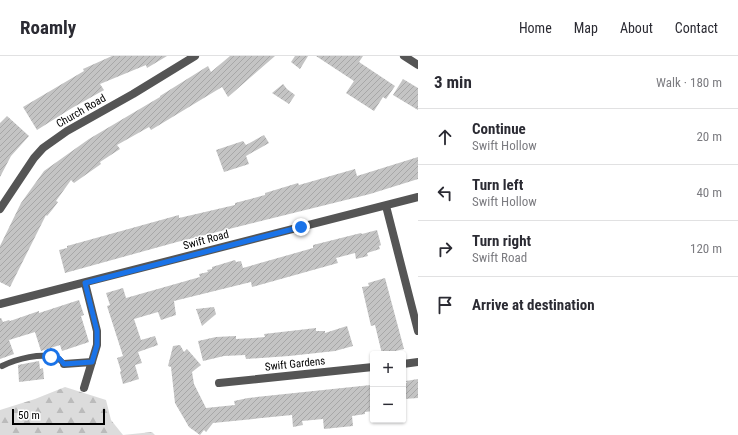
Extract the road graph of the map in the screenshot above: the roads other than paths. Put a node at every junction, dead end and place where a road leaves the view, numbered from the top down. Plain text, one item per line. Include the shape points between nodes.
1 (194, 56) edge
2 (404, 56) edge
3 (418, 65) edge
4 (418, 197) edge
5 (386, 206) junction
6 (0, 209) edge
7 (85, 283) junction
8 (0, 304) edge
9 (418, 331) edge
10 (92, 362) junction
11 (418, 362) edge
12 (64, 364) joint
13 (406, 364) edge
14 (2, 366) dead end
15 (370, 367) edge
16 (219, 383) dead end
17 (84, 388) dead end

1 - 6 street, Church Road via 67,131 43,148
2 - 3 street
4 - 5 street, Swift Road
5 - 7 street, Swift Road
5 - 9 street
7 - 8 street, Swift Road
7 - 10 street via 97,331 97,345
10 - 12 street
10 - 17 street
11 - 13 street
12 - 14 lane via 59,358 38,357 21,359
15 - 16 street, Swift Gardens

